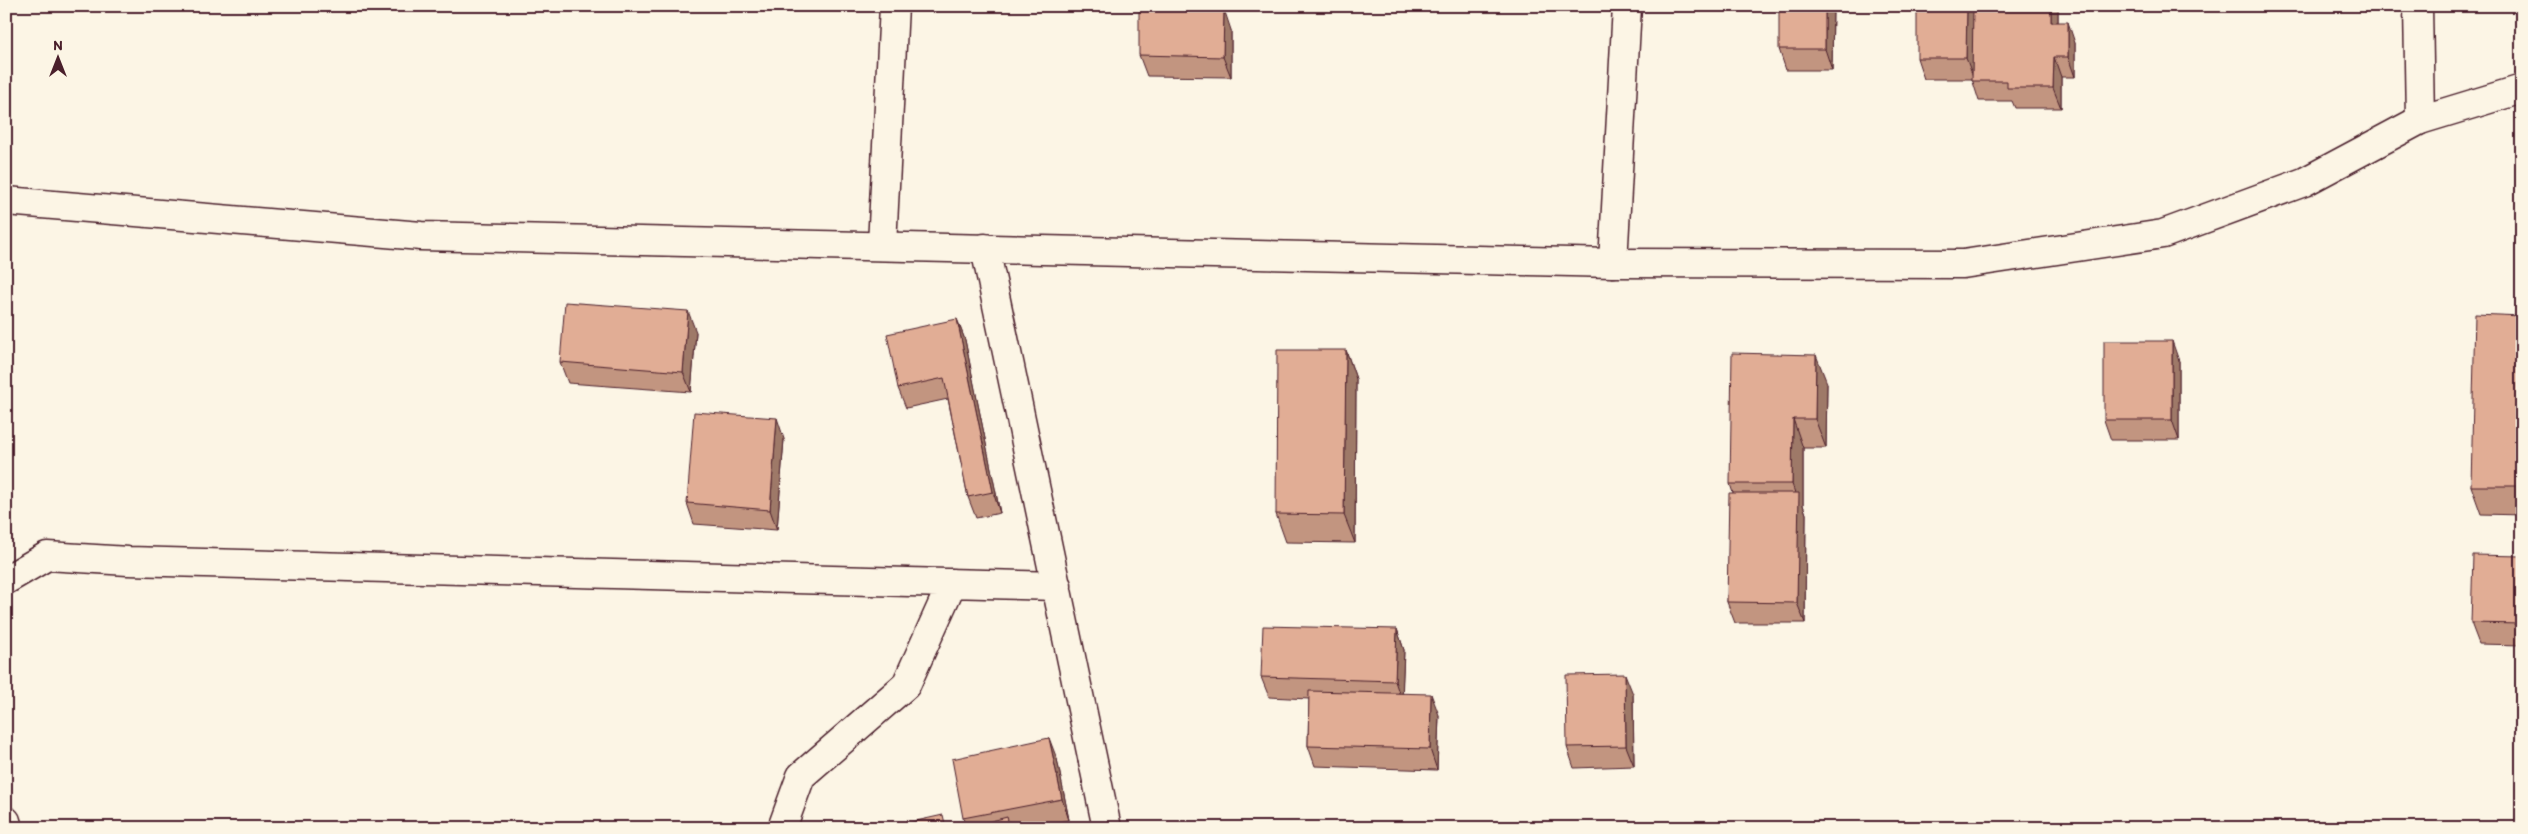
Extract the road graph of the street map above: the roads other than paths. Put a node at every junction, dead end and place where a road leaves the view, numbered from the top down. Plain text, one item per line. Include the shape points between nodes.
1 (894, 6) edge
2 (1627, 6) edge
3 (2418, 6) edge
4 (2522, 88) edge
5 (2420, 120) junction
6 (6, 201) edge
7 (882, 245) junction
8 (985, 248) junction
9 (1613, 263) junction
10 (6, 580) edge
11 (952, 583) junction
12 (1057, 586) junction
13 (6, 821) edge
14 (8, 828) edge
15 (782, 828) edge
16 (1107, 828) edge

1 - 7 street
2 - 9 street
3 - 5 street
4 - 5 street
5 - 9 street via 2304,182 2163,234 1963,264
6 - 7 street via 421,236
7 - 8 street
8 - 9 street
8 - 12 street
10 - 11 street via 47,556 128,561
11 - 12 street
11 - 15 street via 906,685 801,776
12 - 16 street
13 - 14 street

